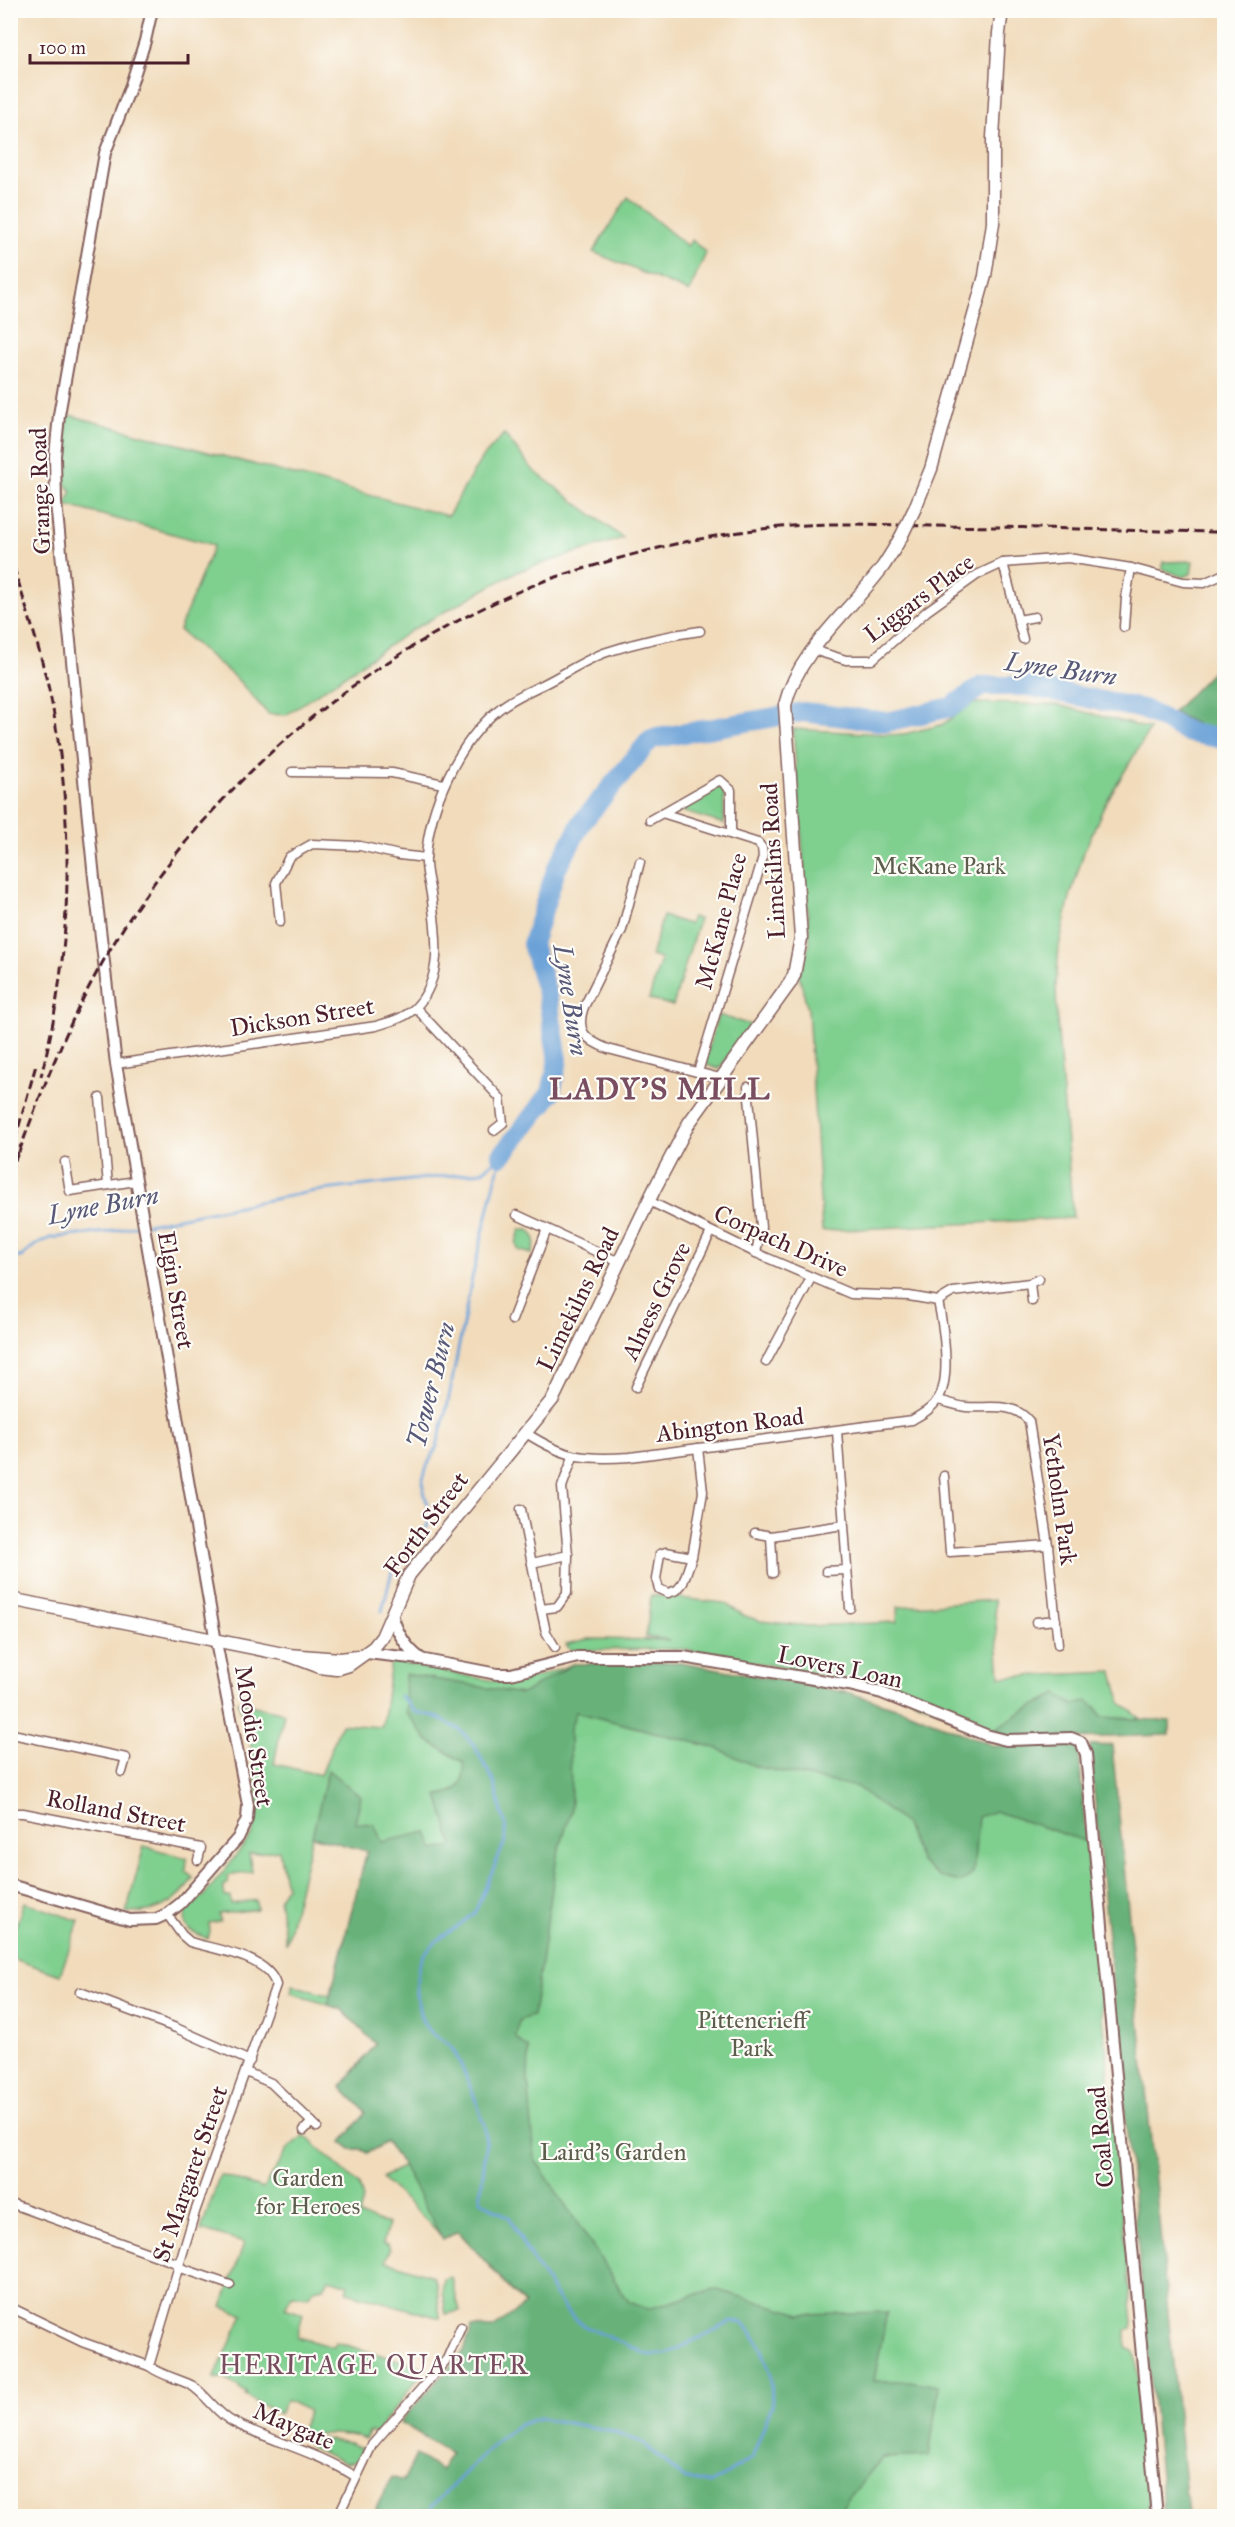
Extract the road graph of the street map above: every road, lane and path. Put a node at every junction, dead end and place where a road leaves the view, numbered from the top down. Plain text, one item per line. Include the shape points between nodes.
1 (152, 10) edge
2 (1002, 10) edge
3 (1003, 563) junction
4 (1131, 568) junction
5 (1224, 574) edge
6 (1035, 617) dead end
7 (1018, 620) junction
8 (1124, 627) dead end
9 (700, 631) dead end
10 (1023, 639) dead end
11 (813, 650) junction
12 (292, 771) dead end
13 (443, 784) junction
14 (662, 813) junction
15 (650, 820) dead end
16 (731, 834) junction
17 (426, 858) junction
18 (640, 862) dead end
19 (280, 922) dead end
20 (103, 945) joint
21 (416, 1008) junction
22 (116, 1064) junction
23 (699, 1072) junction
24 (720, 1078) junction
25 (748, 1087) dead end
26 (100, 1098) dead end
27 (494, 1130) dead end
28 (65, 1162) dead end
29 (136, 1181) junction
30 (108, 1185) junction
31 (649, 1201) junction
32 (517, 1215) dead end
33 (547, 1229) junction
34 (711, 1232) junction
35 (756, 1253) junction
36 (619, 1262) junction
37 (810, 1278) junction
38 (1039, 1280) dead end
39 (1030, 1283) junction
40 (938, 1301) junction
41 (1032, 1301) dead end
42 (512, 1320) dead end
43 (766, 1362) dead end
44 (636, 1387) dead end
45 (938, 1400) junction
46 (837, 1431) junction
47 (526, 1433) junction
48 (698, 1448) junction
49 (573, 1457) junction
50 (944, 1476) dead end
51 (521, 1509) dead end
52 (843, 1525) junction
53 (755, 1533) dead end
54 (771, 1536) junction
55 (1048, 1545) junction
56 (568, 1555) junction
57 (692, 1557) junction
58 (532, 1563) junction
59 (845, 1570) junction
60 (826, 1571) dead end
61 (773, 1573) dead end
62 (10, 1599) edge
63 (850, 1608) dead end
64 (541, 1609) junction
65 (392, 1614) junction
66 (1056, 1620) junction
67 (1036, 1622) dead end
68 (216, 1642) junction
69 (1059, 1644) dead end
70 (555, 1647) dead end
71 (370, 1650) junction
72 (420, 1659) junction
73 (10, 1736) edge
74 (1086, 1754) joint
75 (122, 1772) dead end
76 (10, 1813) edge
77 (198, 1860) dead end
78 (10, 1885) edge
79 (167, 1914) junction
80 (80, 1992) dead end
81 (250, 2061) junction
82 (246, 2072) junction
83 (304, 2130) dead end
84 (10, 2202) edge
85 (178, 2265) junction
86 (230, 2285) dead end
87 (10, 2307) edge
88 (461, 2326) dead end
89 (149, 2366) junction
90 (356, 2477) junction
91 (338, 2517) edge
92 (1156, 2517) edge

1 - 20 street, Grange Road via 130,88 105,153 55,456 56,503
2 - 11 main road, Limekilns Road, bridge via 993,138 993,223 985,276 932,469 884,565
3 - 4 street, Liggars Place via 1068,558
3 - 7 street
3 - 11 street, Liggars Place via 977,575 927,611 872,660 846,660
4 - 5 street, Liggars Place via 1204,584
4 - 8 street
6 - 7 street
7 - 10 street
9 - 13 street via 605,653 516,698 498,710 471,739
11 - 24 main road, Limekilns Road via 790,687 785,705 801,938 794,975
12 - 13 street via 392,773
13 - 17 street
14 - 15 street
14 - 16 street, McKane Place
14 - 16 street via 720,780 731,790
16 - 23 street, McKane Place via 758,843 763,857
17 - 19 street via 360,846 312,844 289,857 276,882
17 - 21 street via 437,954 426,992
18 - 23 street via 622,930 584,1007 581,1029 593,1044
20 - 22 street, Elgin Street
21 - 22 street, Dickson Street via 376,1026
21 - 27 street via 500,1098 503,1123
22 - 29 street, Elgin Street
23 - 24 street
24 - 31 main road, Limekilns Road via 689,1123
25 - 35 street via 761,1227
26 - 30 street
28 - 30 street via 70,1191
29 - 30 street
29 - 68 street, Elgin Street
31 - 34 street, Corpach Drive
31 - 36 main road, Limekilns Road
32 - 33 street
33 - 36 street
33 - 42 street
34 - 35 street, Corpach Drive
34 - 44 street, Alness Grove
35 - 37 street, Corpach Drive
36 - 47 main road, Limekilns Road via 553,1399
37 - 40 street, Corpach Drive via 851,1294
37 - 43 street
38 - 39 street
39 - 40 street via 952,1292
39 - 41 street
40 - 45 street via 945,1384
45 - 46 street, Abington Road via 912,1420
45 - 55 street, Yetholm Park via 963,1407 1015,1409 1023,1413 1029,1421
46 - 48 street, Abington Road
46 - 52 street
47 - 49 street, Abington Road
47 - 65 main road, Forth Street via 409,1575
48 - 49 street, Abington Road via 598,1460
48 - 57 street via 703,1491
49 - 56 street via 562,1487
50 - 55 street via 950,1552
51 - 58 street
52 - 54 street
52 - 59 street
53 - 54 street
54 - 61 street
55 - 66 street, Yetholm Park
56 - 58 street
56 - 64 street via 567,1593 557,1607
57 - 57 street via 677,1590 668,1593 659,1588 656,1579 660,1554
58 - 64 street
59 - 60 street
59 - 63 street
62 - 68 main road
64 - 70 street via 546,1632
65 - 71 main road, Forth Street via 382,1637
65 - 72 street via 402,1639
66 - 67 street
66 - 69 street, Yetholm Park
68 - 71 main road via 288,1655 336,1669
68 - 79 street, Moodie Street via 245,1781 247,1819 238,1838
71 - 72 street, Lovers Loan
72 - 74 street, Lovers Loan via 510,1674 570,1659 683,1657 849,1685 1006,1740 1071,1738 1081,1742
73 - 75 street via 126,1758
74 - 92 street, Coal Road
76 - 77 street, Rolland Street via 201,1848
78 - 79 street via 130,1920 156,1919
79 - 81 street, St Margaret Street via 190,1942 259,1963 274,1976 273,1997
80 - 81 street
81 - 82 street, St Margaret Street
82 - 83 street via 271,2083 314,2124
82 - 85 street, St Margaret Street
84 - 85 street
85 - 86 street
85 - 89 street, St Margaret Street
87 - 89 street, Maygate via 82,2342
88 - 90 street via 447,2359 372,2445
89 - 90 street, Maygate via 203,2393 230,2421
90 - 91 street

